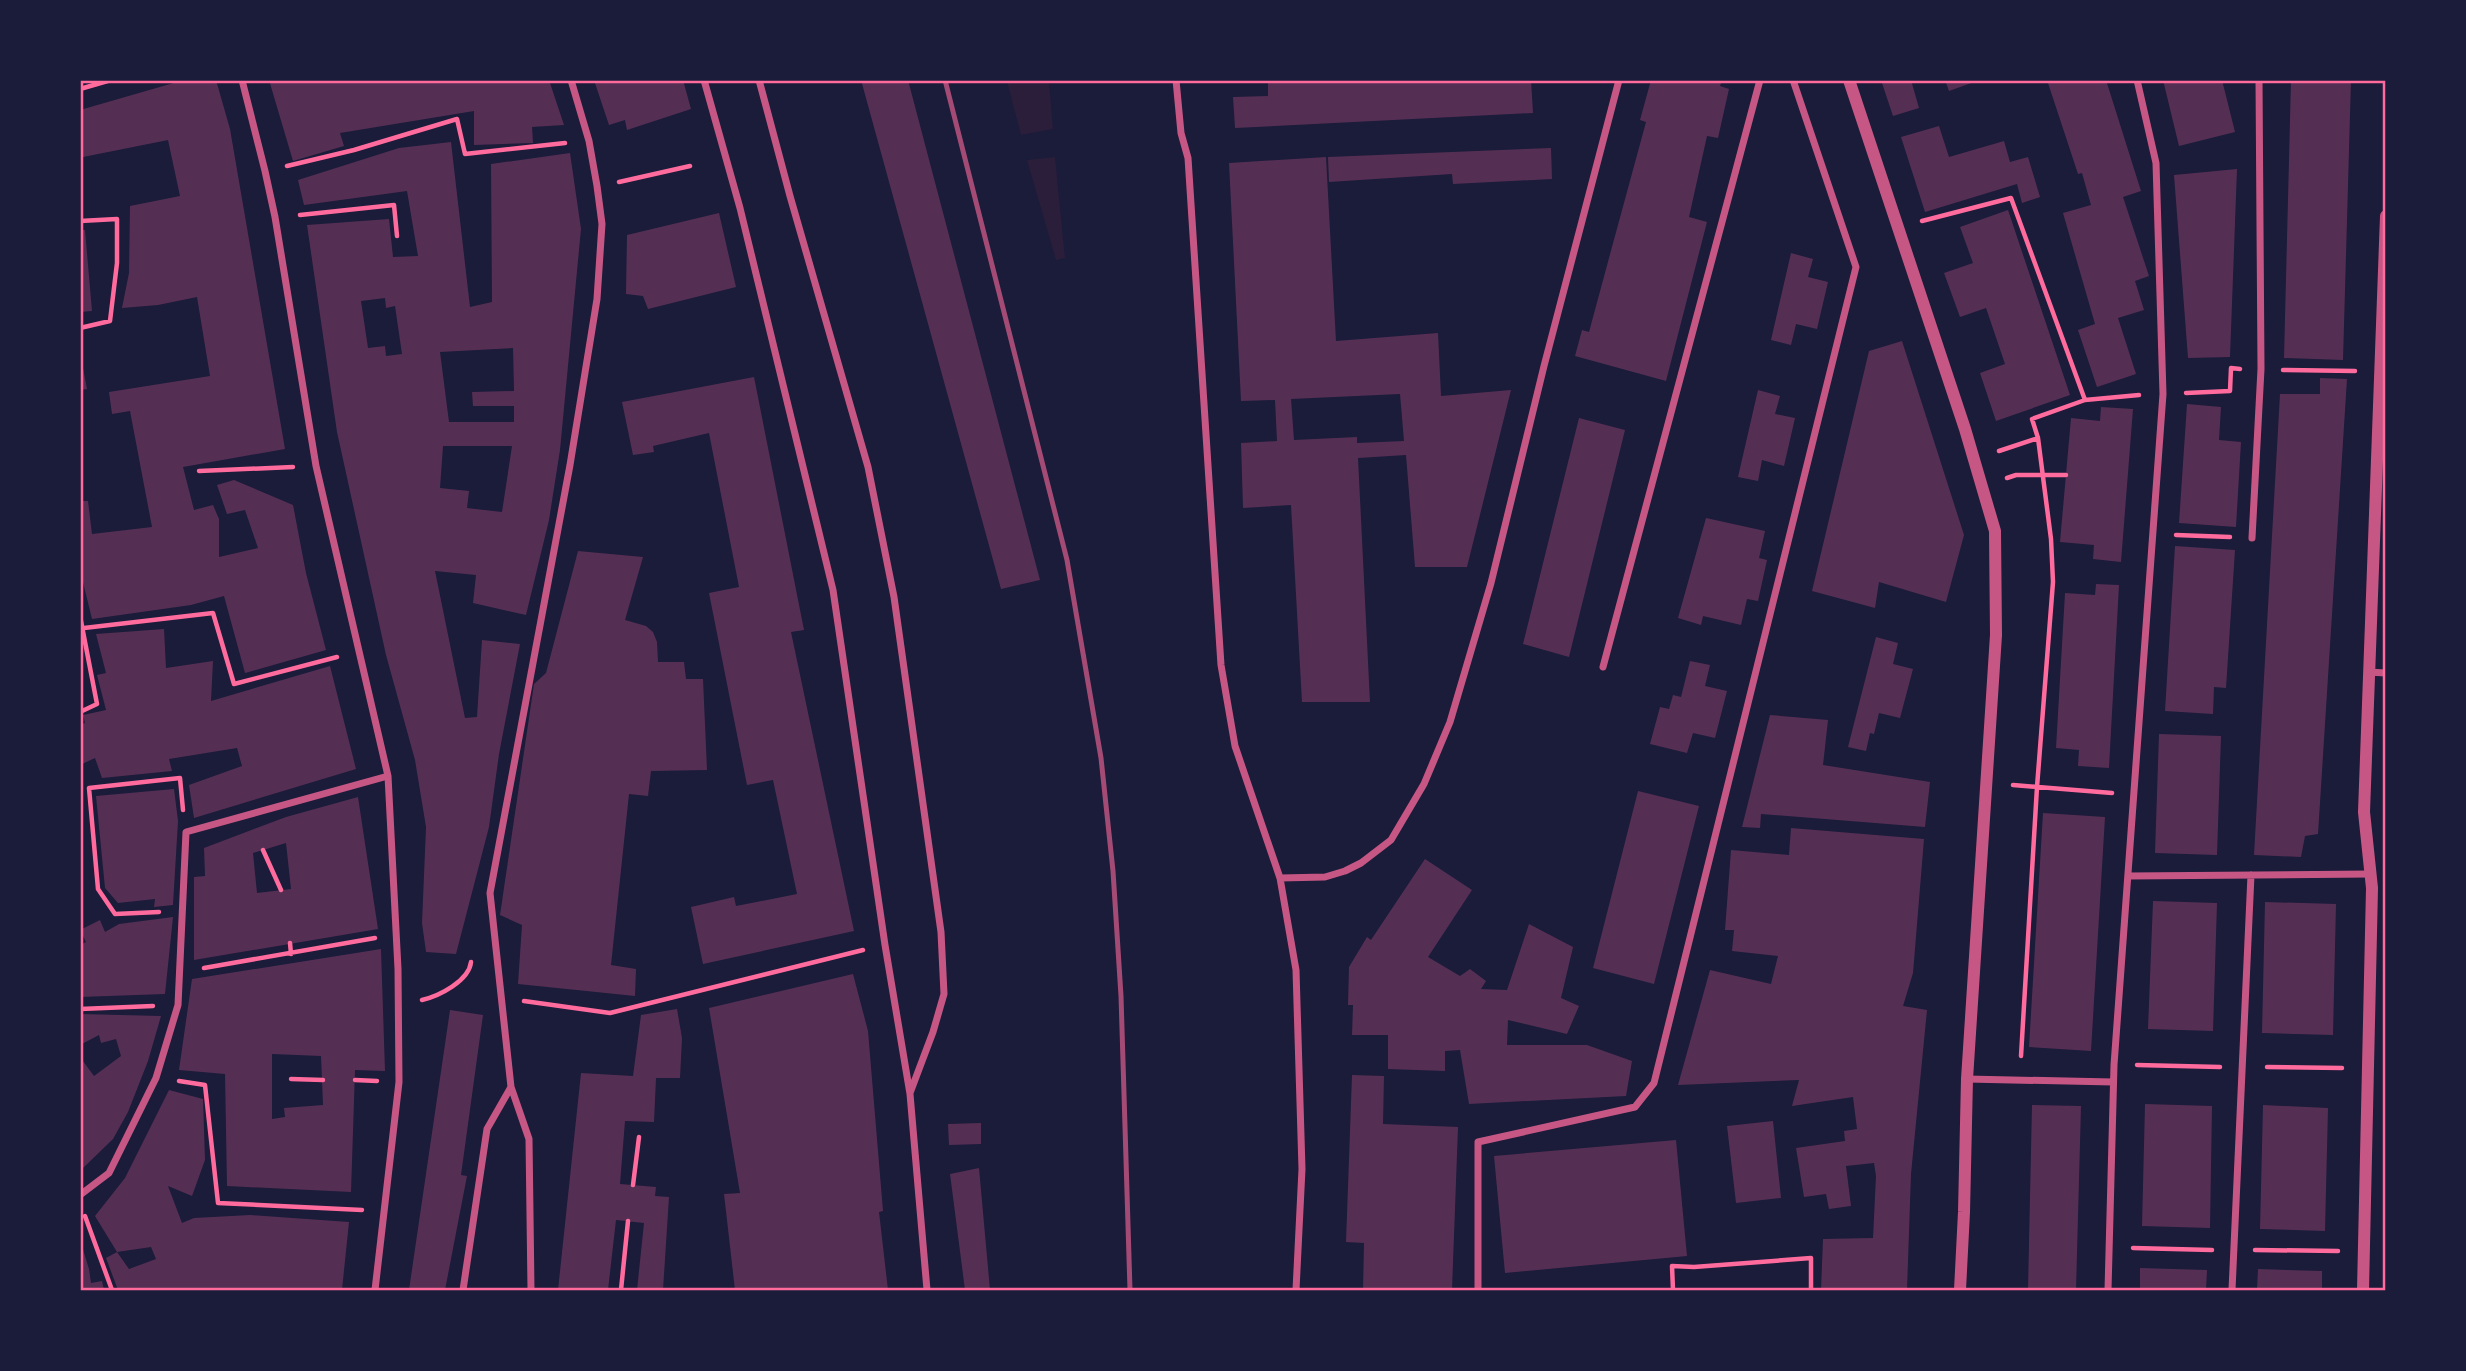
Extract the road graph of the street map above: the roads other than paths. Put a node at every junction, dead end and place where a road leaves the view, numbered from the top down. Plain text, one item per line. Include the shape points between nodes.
1 (242, 80) edge
2 (571, 80) edge
3 (704, 80) edge
4 (759, 80) edge
5 (1176, 80) edge
6 (1619, 80) edge
7 (1760, 80) edge
8 (1793, 80) edge
9 (1849, 80) edge
10 (2137, 80) edge
11 (2259, 80) edge
12 (2385, 216) edge
13 (2252, 538) road end
14 (1604, 667) dead end
15 (2367, 672) junction
16 (2385, 673) edge
17 (387, 776) junction
18 (2372, 874) junction
19 (2250, 875) junction
20 (2128, 876) junction
21 (1280, 878) junction
22 (1967, 1079) junction
23 (2113, 1082) junction
24 (511, 1087) junction
25 (910, 1094) junction
26 (80, 1195) edge
27 (375, 1290) edge
28 (463, 1290) edge
29 (531, 1290) edge
30 (926, 1290) edge
31 (1296, 1290) edge
32 (1478, 1290) edge
33 (1960, 1290) edge
34 (2108, 1290) edge
35 (2232, 1290) edge
36 (2363, 1290) edge

1 - 17 street via 275,217 316,466
2 - 24 street via 589,141 602,224 597,299 570,465 490,893
3 - 25 street via 834,590
4 - 25 street via 868,467 894,597 941,932 944,994
5 - 21 street via 1188,158 1221,665 1236,746
6 - 21 street via 1491,583 1450,722 1424,784 1391,840 1361,863 1325,877
7 - 14 street
8 - 32 street via 1856,268 1654,1083 1635,1107 1478,1142
9 - 22 street via 1995,531 1996,635
10 - 20 street via 2156,163 2163,394
11 - 13 street via 2261,369
12 - 15 street
15 - 16 street
15 - 18 street via 2364,811
17 - 26 street via 186,832 178,1005 156,1077 109,1173
17 - 27 street via 399,1082
18 - 19 street
18 - 36 street
19 - 20 street
19 - 35 street
20 - 23 street
21 - 31 street via 1296,970 1301,1169
22 - 23 street
22 - 33 street
23 - 34 street
24 - 28 street via 487,1129
24 - 29 street via 529,1139
25 - 30 street

